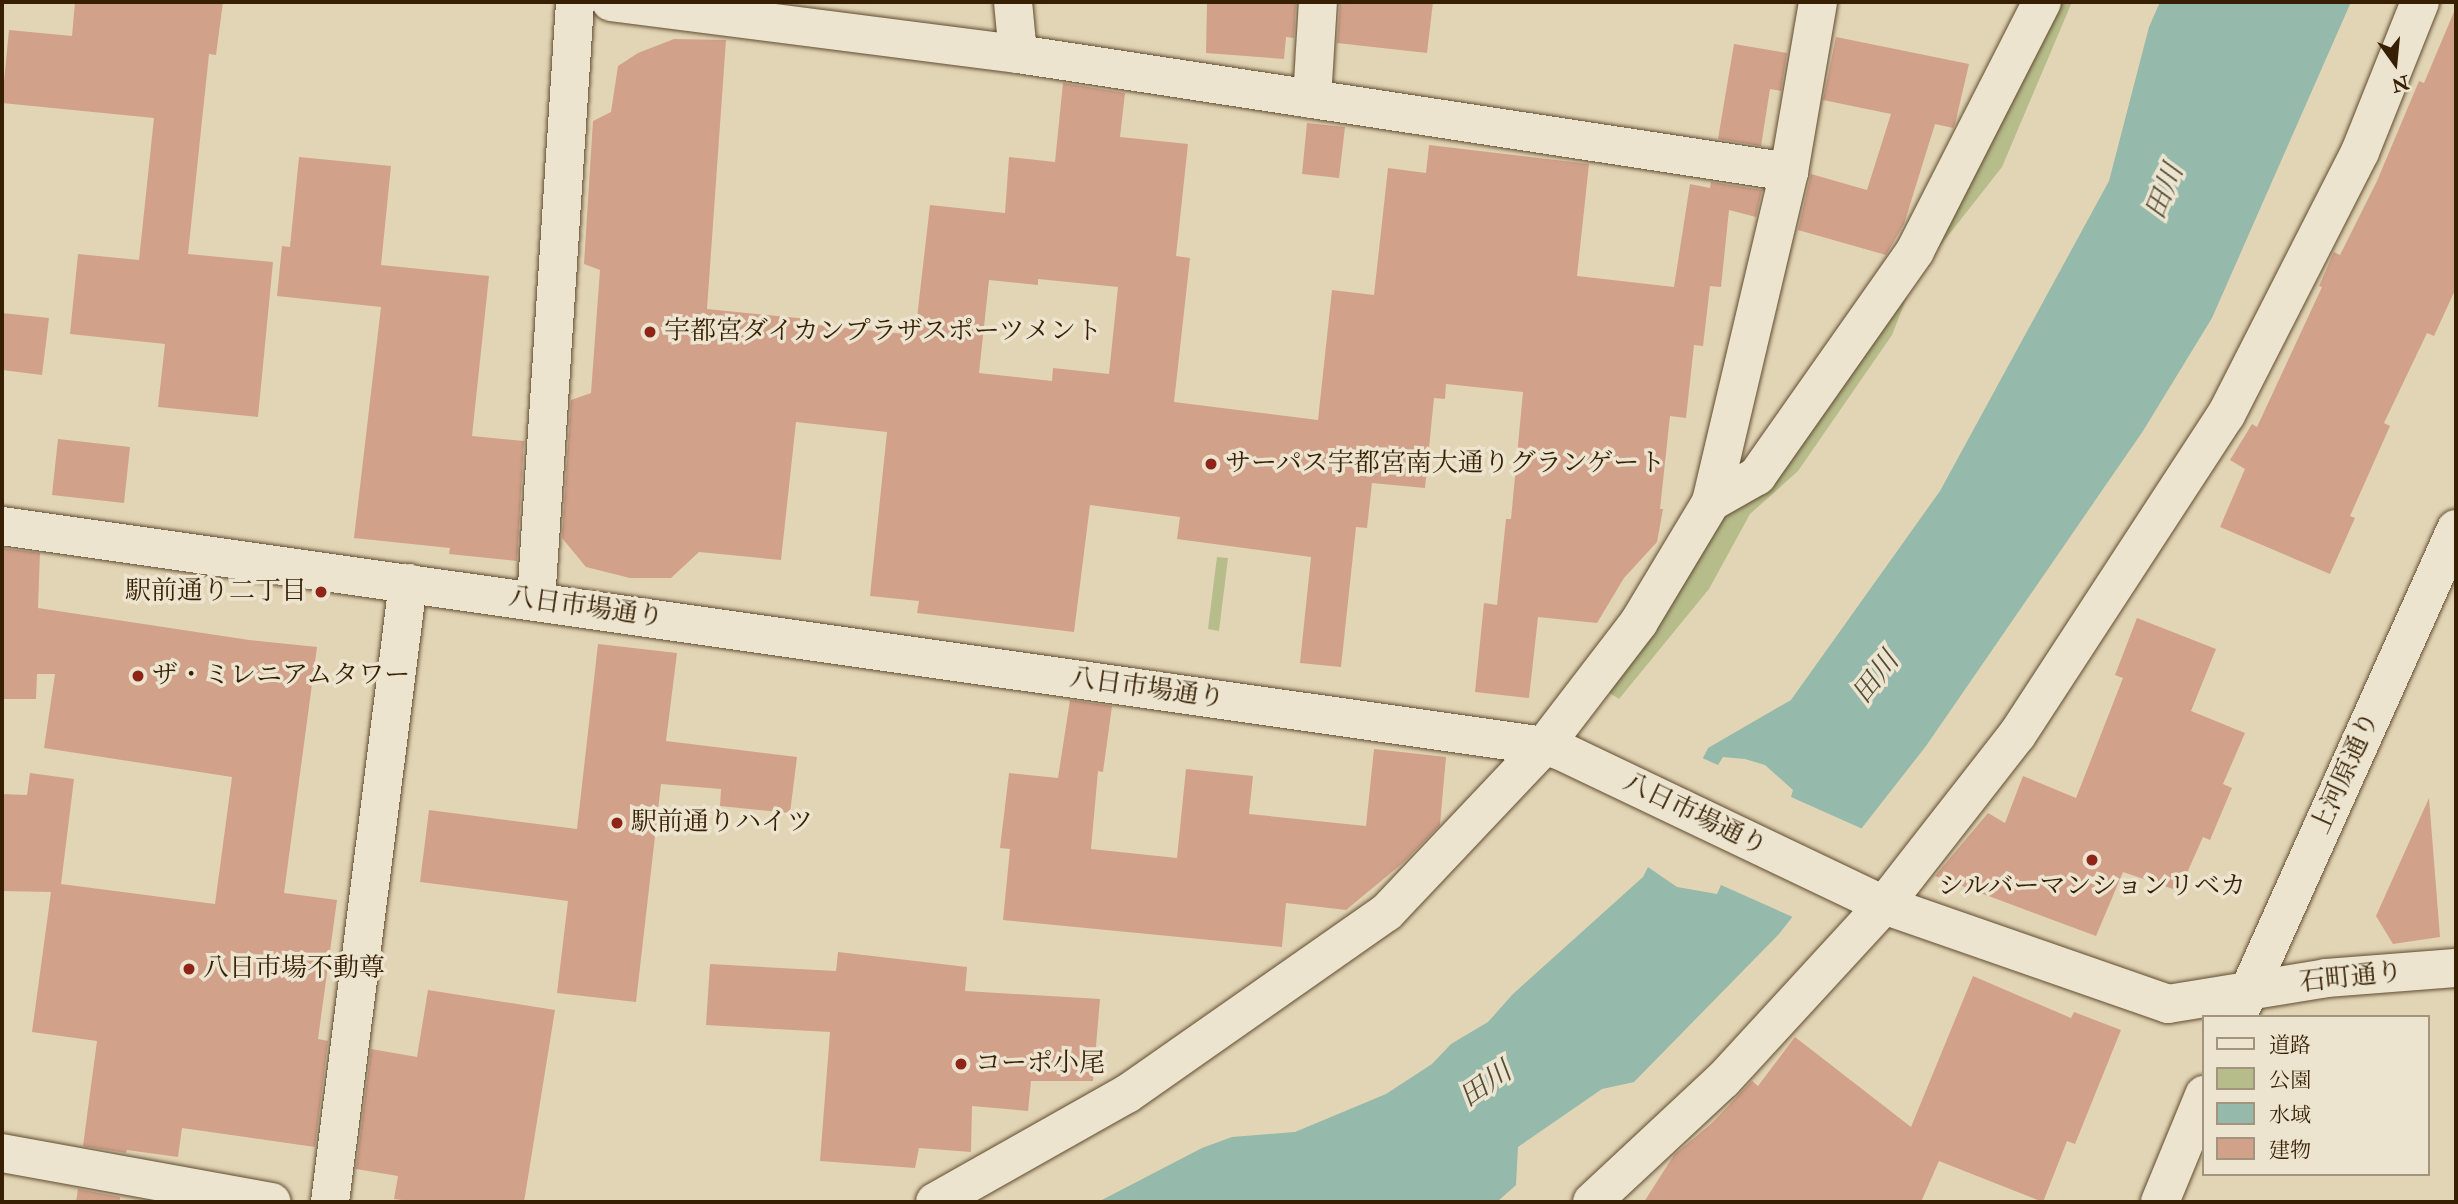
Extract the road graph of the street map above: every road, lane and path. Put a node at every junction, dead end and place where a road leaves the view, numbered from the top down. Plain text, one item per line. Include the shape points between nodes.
1 (575, 2) edge
2 (611, 2) edge
3 (1013, 2) edge
4 (1318, 2) edge
5 (1818, 2) edge
6 (2042, 2) edge
7 (2420, 2) edge
8 (1018, 54) junction
9 (1312, 99) junction
10 (1789, 172) junction
11 (1711, 502) junction
12 (2, 526) edge
13 (2456, 529) edge
14 (408, 583) junction
15 (536, 601) junction
16 (1553, 749) junction
17 (1877, 902) junction
18 (2456, 968) edge
19 (2242, 1004) edge
20 (2202, 1100) edge
21 (2, 1153) edge
22 (272, 1202) edge
23 (330, 1202) edge
24 (935, 1202) edge
25 (1592, 1202) edge
26 (2160, 1202) edge

1 - 15 street
2 - 8 street
3 - 8 street
4 - 9 street
5 - 10 street
6 - 11 street via 1914,251 1757,476
7 - 17 street via 2360,152 2226,415 2017,735
8 - 9 street
9 - 10 street
10 - 11 street
11 - 16 street via 1639,622
12 - 14 street, 八日市場通り
13 - 19 street, 上河原通り
14 - 15 street, 八日市場通り
14 - 23 street
15 - 16 street, 八日市場通り
16 - 17 street, 八日市場通り
16 - 24 street via 1387,912 1127,1094
17 - 19 street, 八日市場通り via 2168,1004
17 - 25 street via 1723,1080
18 - 19 street, 石町通り via 2326,978
20 - 26 street
21 - 22 street

